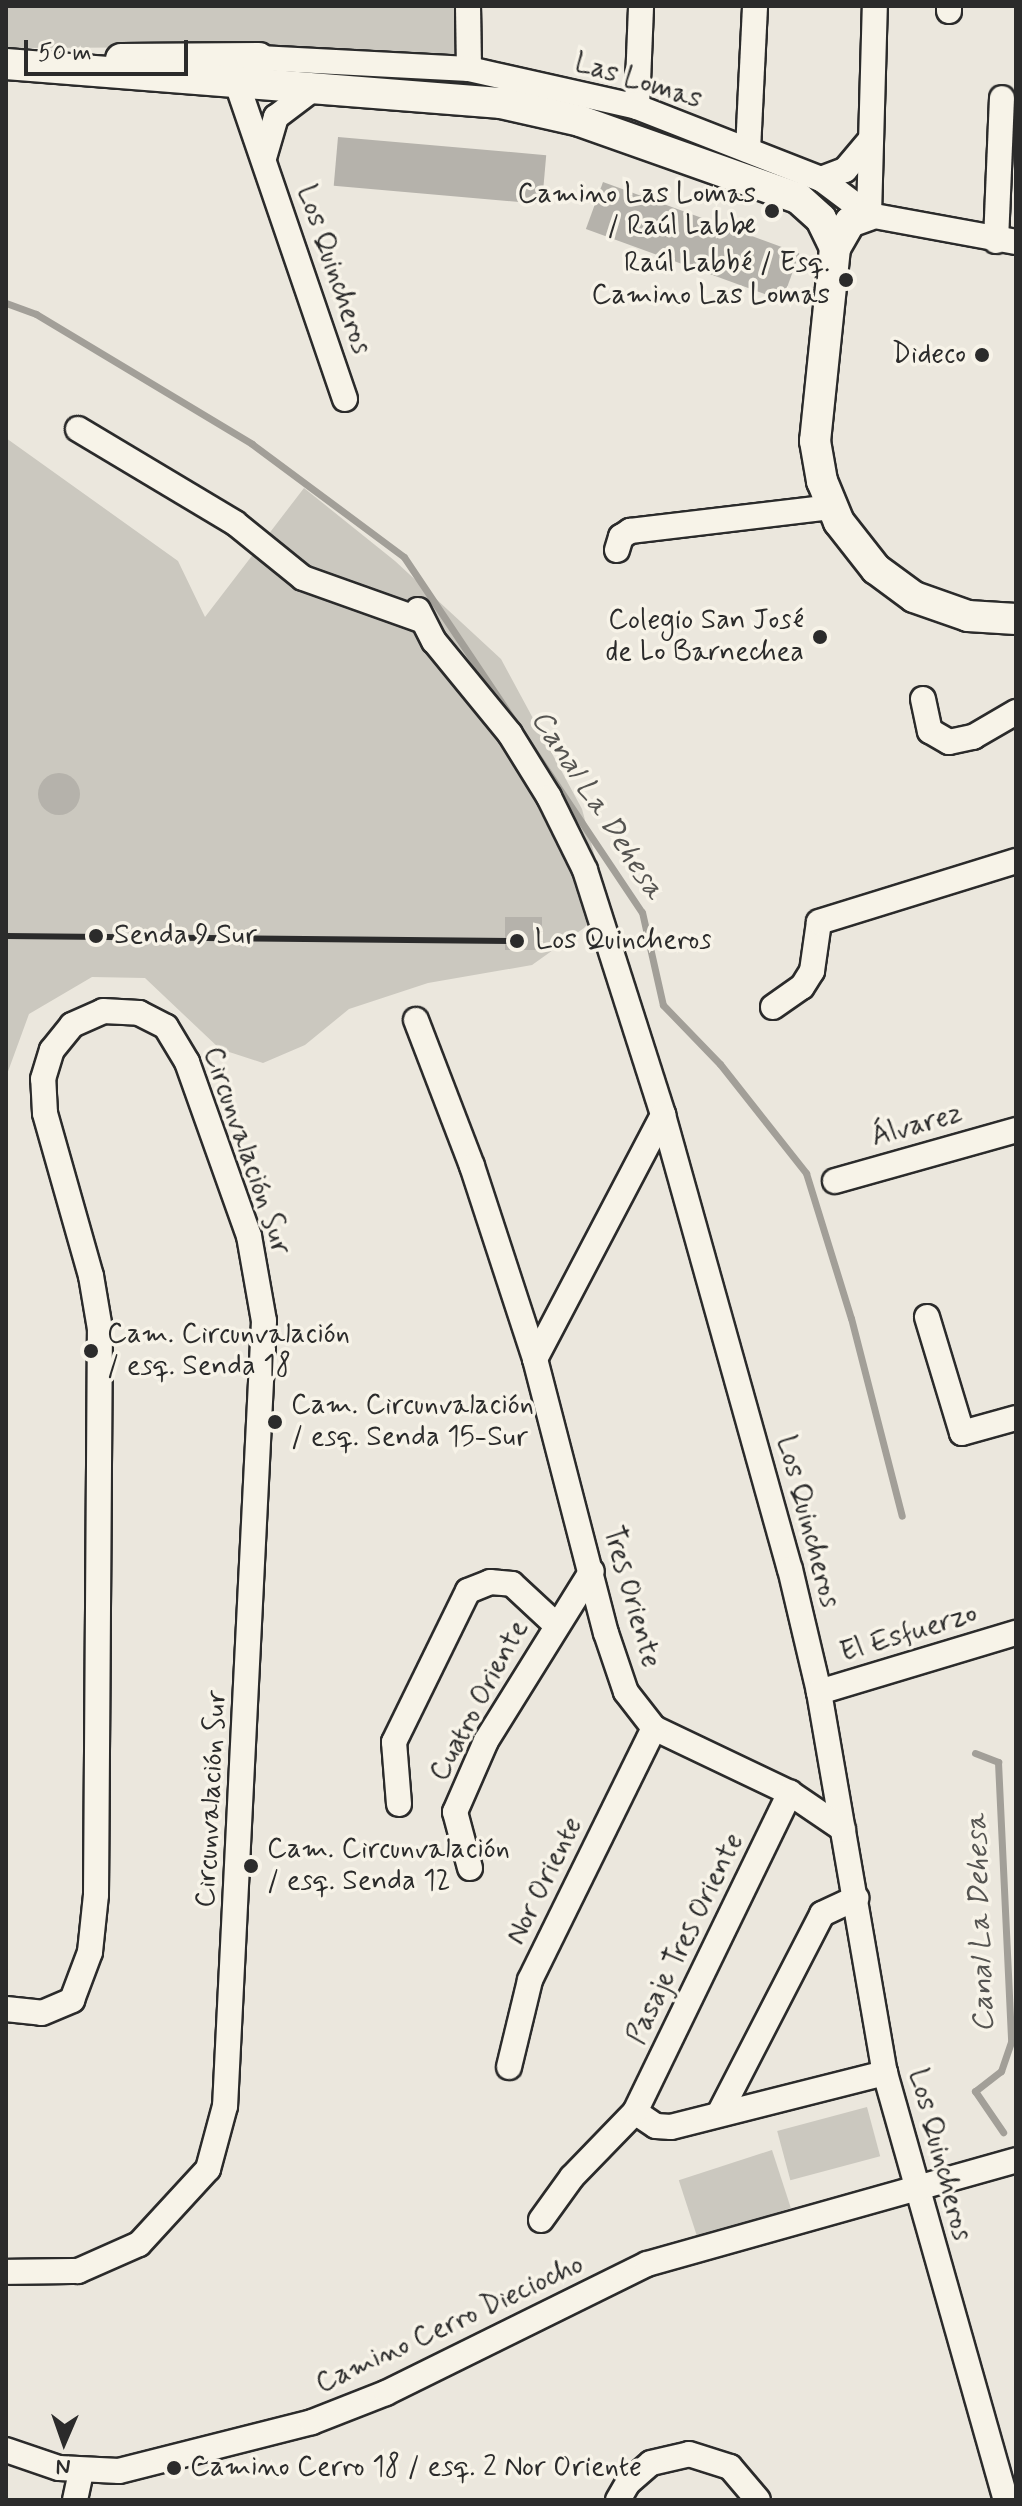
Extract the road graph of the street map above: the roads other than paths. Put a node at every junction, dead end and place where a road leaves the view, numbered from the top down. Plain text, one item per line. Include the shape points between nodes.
1 (468, 6) edge
2 (641, 6) edge
3 (755, 6) edge
4 (875, 6) edge
5 (259, 58) junction
6 (19, 65) edge
7 (469, 69) junction
8 (237, 84) junction
9 (313, 89) junction
10 (1002, 98) dead end
11 (637, 107) junction
12 (871, 139) junction
13 (748, 150) junction
14 (264, 161) junction
15 (821, 179) junction
16 (869, 215) junction
17 (1006, 241) edge
18 (835, 248) junction
19 (345, 399) dead end
20 (78, 429) dead end
21 (831, 507) junction
22 (617, 550) dead end
23 (1016, 619) edge
24 (923, 699) dead end
25 (1016, 712) edge
26 (1016, 861) edge
27 (773, 1007) dead end
28 (416, 1020) dead end
29 (663, 1115) junction
30 (1016, 1130) edge
31 (835, 1181) dead end
32 (927, 1317) dead end
33 (535, 1359) junction
34 (1016, 1418) edge
35 (592, 1571) junction
36 (555, 1624) junction
37 (1016, 1633) edge
38 (819, 1692) junction
39 (654, 1728) junction
40 (790, 1793) junction
41 (399, 1804) dead end
42 (843, 1829) junction
43 (470, 1868) dead end
44 (857, 1898) junction
45 (6, 2009) edge
46 (509, 2067) dead end
47 (885, 2073) junction
48 (635, 2112) junction
49 (720, 2112) junction
50 (1016, 2160) edge
51 (915, 2188) junction
52 (541, 2220) dead end
53 (6, 2272) edge
54 (6, 2450) edge
55 (81, 2472) junction
56 (623, 2491) edge
57 (1009, 2493) edge
58 (75, 2500) edge
59 (758, 2500) edge

1 - 7 street
2 - 11 street
3 - 13 street
4 - 12 street
5 - 6 street via 190,56
5 - 7 street, Las Lomas
5 - 8 street via 247,62
6 - 8 street
7 - 11 street, Las Lomas
8 - 9 street
8 - 14 street, Los Quincheros
9 - 14 street, Los Quincheros via 276,117 266,138
9 - 18 street via 501,103 580,121 798,198 821,219
10 - 17 street
11 - 13 street, Las Lomas
12 - 15 street via 845,170
12 - 16 street
13 - 15 street, Las Lomas
14 - 19 street, Los Quincheros
15 - 16 street, Las Lomas
16 - 17 street, Las Lomas
16 - 18 street via 850,222
18 - 21 street via 815,441
20 - 29 street, Los Quincheros via 235,523 293,573 419,615 510,734 549,797 594,895
21 - 22 street via 630,531 621,537
21 - 23 street via 865,558 899,587 958,613
24 - 25 street via 930,731 949,742 973,737
26 - 27 street via 819,922 812,971 802,987
28 - 33 street, Tres Oriente via 472,1166
29 - 33 street
29 - 38 street, Los Quincheros via 790,1569
30 - 31 street, Álvarez
32 - 34 street via 962,1433
33 - 35 street, Tres Oriente
35 - 36 street, Cuatro Oriente
35 - 39 street, Tres Oriente via 626,1692
36 - 41 street via 512,1584 490,1582 468,1591 394,1742
36 - 43 street, Cuatro Oriente via 486,1741 455,1812
37 - 38 street, El Esfuerzo
38 - 42 street, Los Quincheros
39 - 40 street, Tres Oriente
39 - 46 street, Nor Oriente via 530,1980
40 - 42 street, Tres Oriente
40 - 48 street, Pasaje Tres Oriente
42 - 44 street, Los Quincheros
44 - 47 street, Los Quincheros
44 - 49 street via 822,1914
45 - 53 street, Circunvalación Sur via 42,2013 72,2000 90,1952 96,1895 100,1329 88,1264 45,1113 43,1079 52,1050 72,1025 103,1011 139,1013 166,1027 187,1062 249,1236 264,1321 225,2106 208,2169 139,2244 78,2271
47 - 49 street
47 - 51 street, Los Quincheros
48 - 49 street via 656,2126 671,2127
48 - 52 street, Pasaje Tres Oriente via 572,2177
50 - 51 street, Camino Cerro Dieciocho
51 - 55 street, Camino Cerro Dieciocho via 647,2264 333,2415 136,2469
51 - 57 street, Los Quincheros
54 - 55 street, Camino Cerro Dieciocho
55 - 58 street
56 - 59 street via 662,2458 705,2456 739,2474

